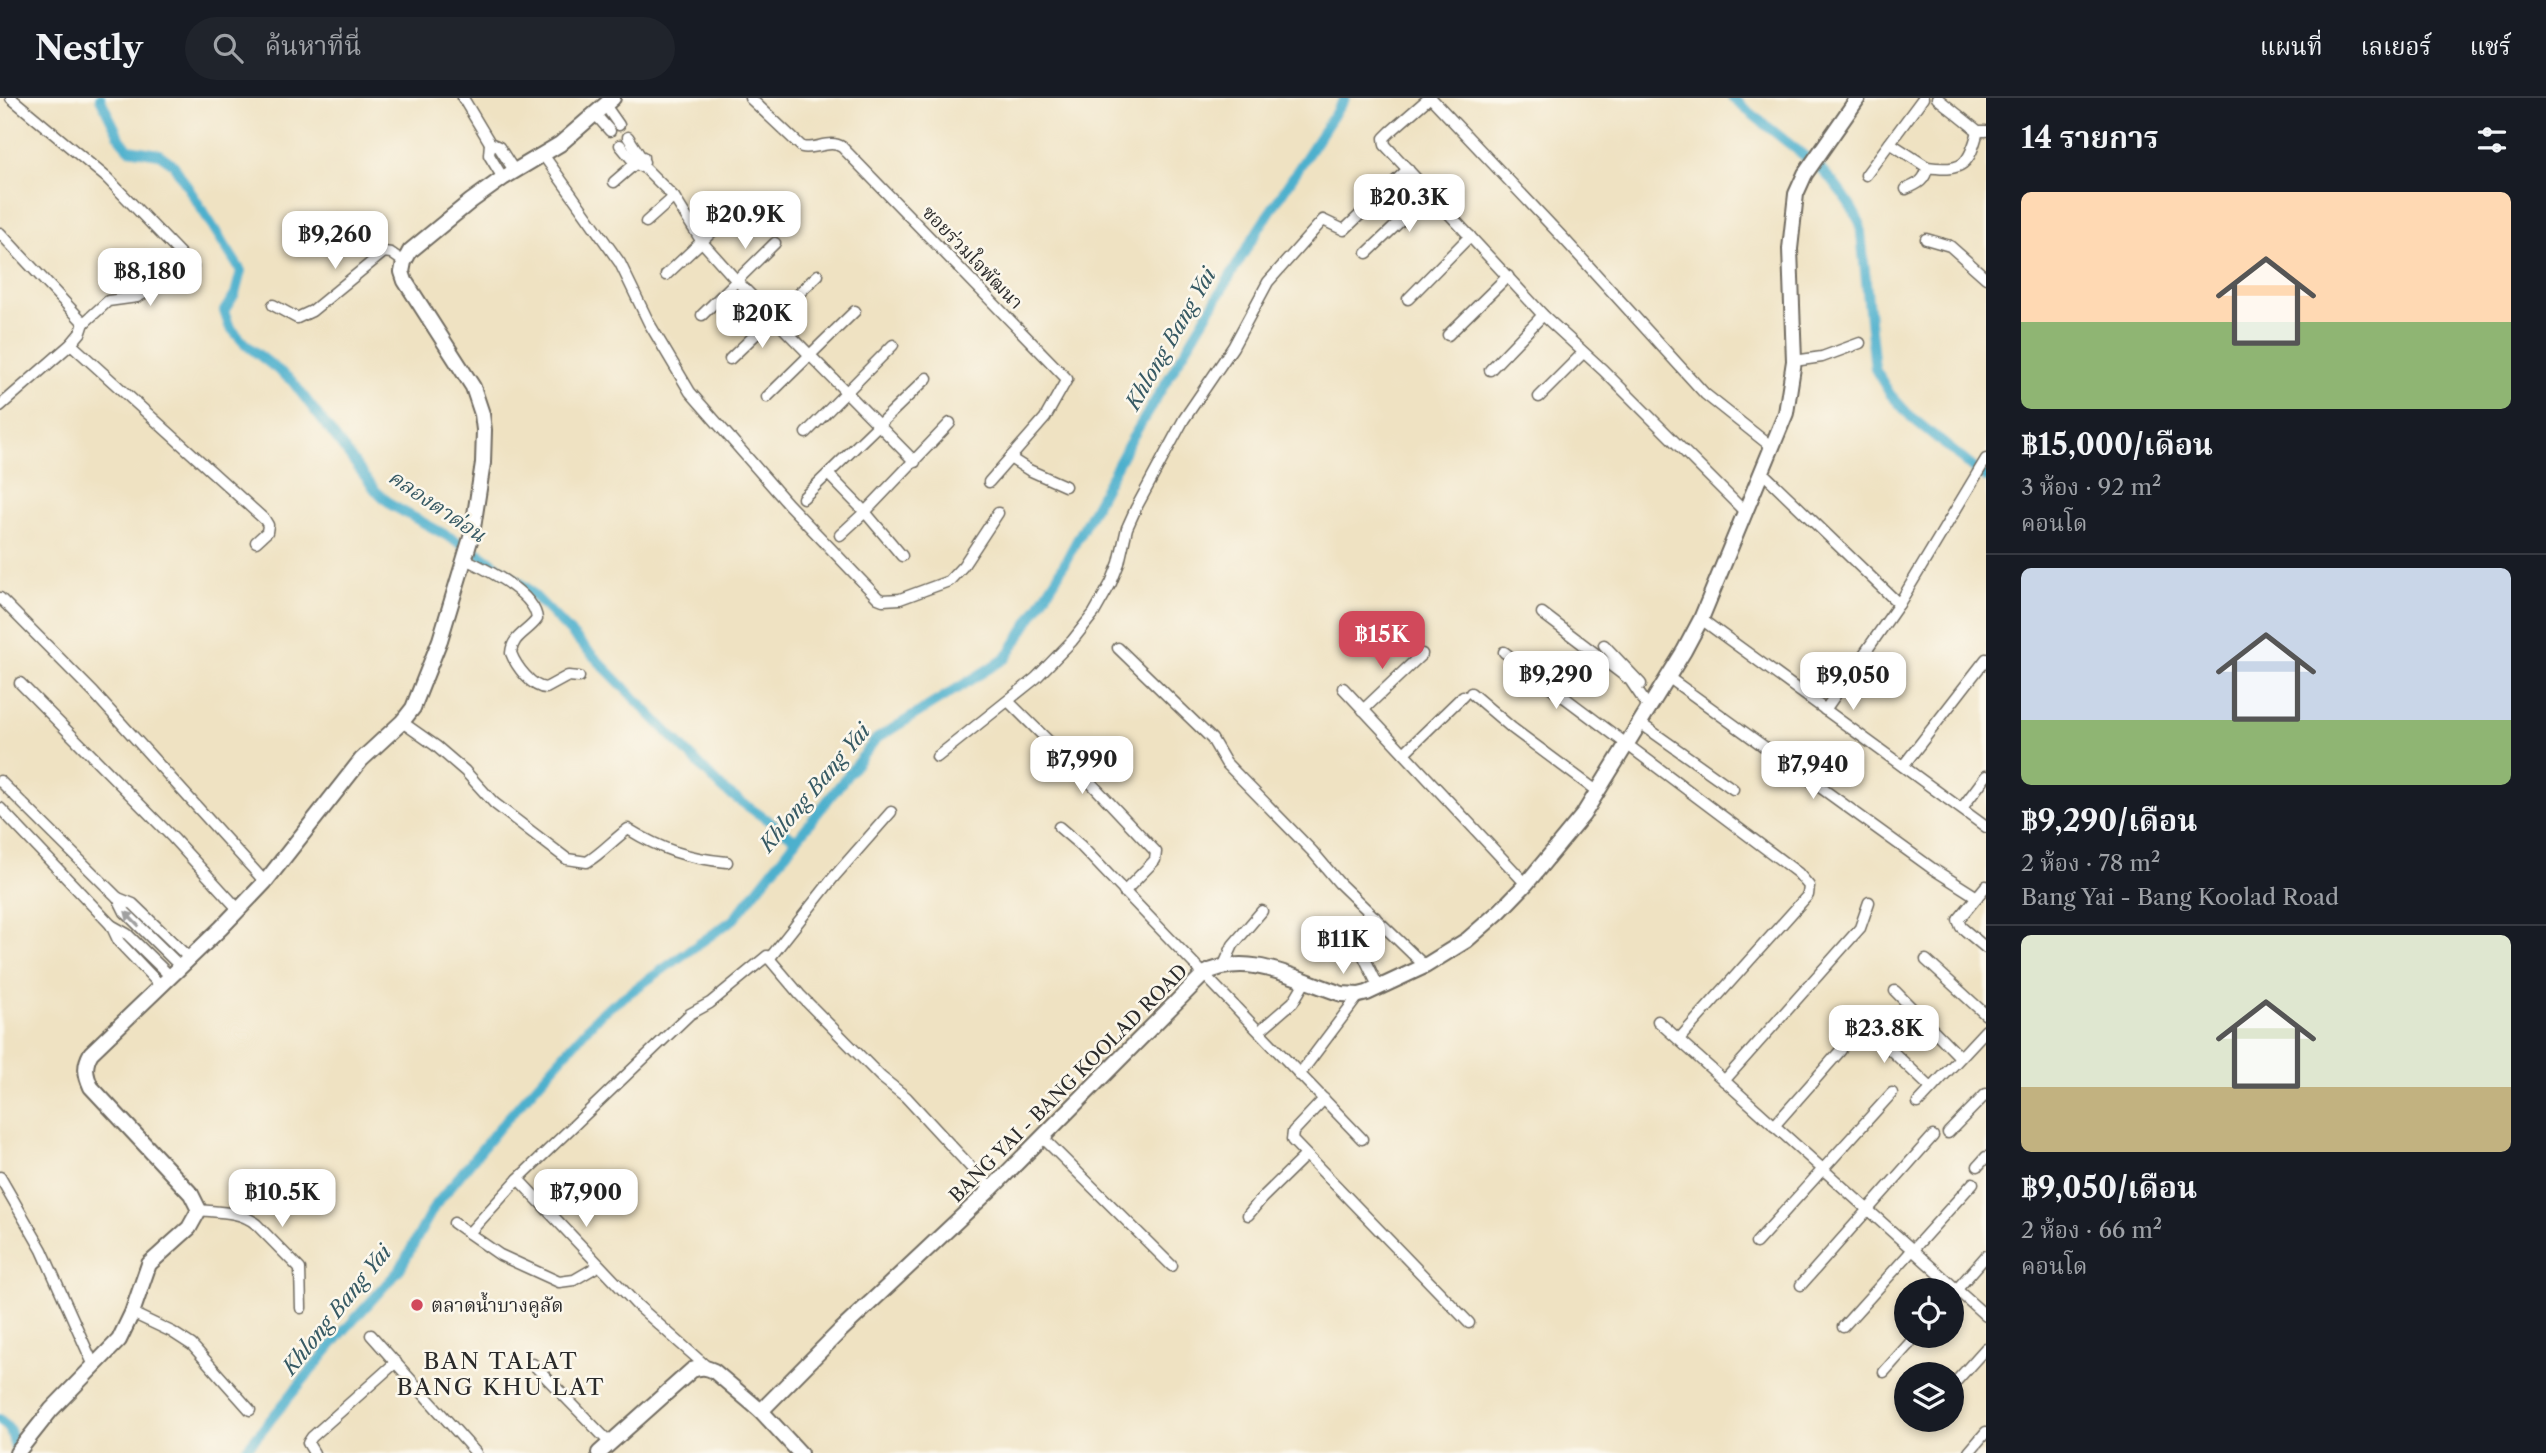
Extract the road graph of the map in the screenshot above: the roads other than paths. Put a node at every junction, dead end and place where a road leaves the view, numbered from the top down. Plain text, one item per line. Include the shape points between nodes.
1 (11, 98) edge
2 (463, 98) edge
3 (750, 98) edge
4 (1430, 98) edge
5 (1858, 98) edge
6 (1923, 98) edge
7 (1937, 98) edge
8 (604, 106) edge
9 (620, 125) dead end
10 (610, 131) dead end
11 (1982, 131) edge
12 (624, 141) dead end
13 (1890, 143) junction
14 (544, 156) junction
15 (639, 160) junction
16 (1927, 167) junction
17 (1408, 169) junction
18 (509, 175) junction
19 (1866, 175) dead end
20 (614, 182) dead end
21 (1906, 189) dead end
22 (1430, 193) junction
23 (674, 197) junction
24 (731, 214) dead end
25 (646, 222) dead end
26 (0, 233) edge
27 (1470, 236) junction
28 (1926, 239) dead end
29 (702, 242) junction
30 (775, 243) dead end
31 (1367, 253) dead end
32 (404, 262) junction
33 (666, 275) dead end
34 (818, 275) dead end
35 (1508, 276) junction
36 (1986, 278) edge
37 (737, 281) junction
38 (1408, 299) dead end
39 (273, 305) dead end
40 (855, 311) dead end
41 (702, 315) dead end
42 (1543, 315) junction
43 (773, 318) junction
44 (84, 323) junction
45 (1448, 335) dead end
46 (1860, 343) dead end
47 (71, 344) junction
48 (893, 345) dead end
49 (1583, 353) junction
50 (810, 356) junction
51 (730, 359) dead end
52 (1794, 361) junction
53 (1490, 370) dead end
54 (926, 378) dead end
55 (847, 392) junction
56 (767, 397) dead end
57 (1539, 397) dead end
58 (0, 406) edge
59 (950, 423) dead end
60 (879, 425) junction
61 (806, 433) dead end
62 (1773, 448) junction
63 (1010, 458) junction
64 (1986, 459) edge
65 (915, 461) junction
66 (1763, 473) junction
67 (828, 474) junction
68 (989, 482) dead end
69 (1065, 486) dead end
70 (803, 498) dead end
71 (865, 512) junction
72 (1745, 512) junction
73 (998, 513) dead end
74 (840, 535) dead end
75 (256, 542) dead end
76 (465, 556) junction
77 (902, 556) dead end
78 (0, 598) edge
79 (1899, 604) junction
80 (1542, 613) dead end
81 (1701, 619) junction
82 (1604, 645) dead end
83 (1118, 648) dead end
84 (1504, 652) dead end
85 (1422, 654) dead end
86 (1986, 659) edge
87 (579, 677) dead end
88 (1668, 677) junction
89 (20, 683) dead end
90 (1343, 688) dead end
91 (1008, 701) junction
92 (1646, 701) junction
93 (1363, 709) junction
94 (1825, 710) junction
95 (402, 722) junction
96 (1640, 723) junction
97 (1627, 745) junction
98 (1404, 753) junction
99 (937, 757) dead end
100 (1903, 766) junction
101 (1986, 776) edge
102 (0, 781) edge
103 (1733, 789) dead end
104 (1598, 792) junction
105 (0, 808) edge
106 (1962, 808) junction
107 (891, 812) dead end
108 (1059, 827) dead end
109 (1986, 827) edge
110 (727, 862) dead end
111 (265, 882) junction
112 (1526, 884) junction
113 (1986, 886) edge
114 (1124, 892) junction
115 (1977, 897) junction
116 (1869, 902) dead end
117 (239, 910) junction
118 (1262, 911) dead end
119 (1376, 917) junction
120 (1986, 948) edge
121 (769, 959) junction
122 (1926, 960) dead end
123 (1224, 965) junction
124 (1425, 965) junction
125 (176, 972) junction
126 (1204, 974) junction
127 (1305, 982) junction
128 (1379, 988) junction
129 (1895, 991) dead end
130 (1359, 995) junction
131 (1986, 1015) edge
132 (1858, 1019) dead end
133 (1658, 1021) dead end
134 (1264, 1027) dead end
135 (1986, 1030) edge
136 (1679, 1040) junction
137 (1841, 1050) dead end
138 (1960, 1057) junction
139 (1299, 1075) junction
140 (1724, 1082) junction
141 (1931, 1088) junction
142 (1892, 1093) dead end
143 (1986, 1094) edge
144 (1324, 1099) junction
145 (1918, 1103) dead end
146 (1774, 1126) junction
147 (1948, 1133) dead end
148 (1933, 1136) dead end
149 (1042, 1137) junction
150 (1362, 1139) dead end
151 (1306, 1155) junction
152 (1986, 1157) edge
153 (1978, 1166) dead end
154 (1823, 1170) junction
155 (0, 1177) edge
156 (518, 1179) junction
157 (1973, 1183) dead end
158 (991, 1189) junction
159 (198, 1210) junction
160 (1868, 1210) junction
161 (1248, 1215) dead end
162 (454, 1223) dead end
163 (469, 1233) junction
164 (1756, 1243) dead end
165 (1912, 1250) junction
166 (1986, 1256) edge
167 (598, 1266) junction
168 (1172, 1266) dead end
169 (1939, 1278) edge
170 (1964, 1281) edge
171 (1801, 1285) dead end
172 (1964, 1300) edge
173 (302, 1308) dead end
174 (132, 1313) junction
175 (1986, 1316) edge
176 (1469, 1323) dead end
177 (1843, 1327) dead end
178 (371, 1335) dead end
179 (1905, 1348) edge
180 (1986, 1348) edge
181 (396, 1362) junction
182 (533, 1364) dead end
183 (94, 1366) junction
184 (707, 1367) junction
185 (1884, 1372) dead end
186 (1964, 1373) edge
187 (250, 1410) dead end
188 (761, 1411) junction
189 (1986, 1432) edge
190 (610, 1443) junction
191 (1969, 1452) edge
192 (17, 1453) edge
193 (314, 1453) edge
194 (476, 1453) edge
195 (599, 1453) edge
196 (800, 1453) edge

1 - 44 street via 107,178 193,267 137,297 108,300
2 - 18 street via 490,143 489,155
3 - 63 street, ซอยร่วมใจพัฒนา via 802,147 834,143 842,147 1067,379 1045,418
4 - 17 street via 1384,138
4 - 62 street via 1705,394
5 - 52 street via 1796,194 1790,238
6 - 13 street
7 - 11 street
8 - 9 street
8 - 10 street
8 - 14 street
11 - 16 street via 1964,164 1946,170
12 - 15 street
13 - 16 street
13 - 19 street
14 - 18 street
14 - 73 street via 620,263 690,392 878,597 900,599 949,580
15 - 20 street
15 - 23 street
16 - 21 street via 1923,180
17 - 22 street
17 - 91 street via 1344,230 1323,220 1268,282 1136,508 1119,563 1094,613 1036,678
18 - 32 street via 456,212
22 - 27 street
22 - 31 street
23 - 25 street
23 - 29 street
24 - 29 street
26 - 44 street
27 - 35 street
27 - 38 street
28 - 36 street via 1950,246
29 - 33 street
29 - 37 street
30 - 37 street
32 - 39 street via 384,252 297,318
32 - 76 street via 405,281 466,376 482,414 483,463
34 - 43 street
35 - 42 street
35 - 45 street
37 - 41 street
37 - 43 street
40 - 50 street
42 - 49 street
42 - 53 street
43 - 50 street
43 - 51 street
44 - 47 street
46 - 52 street via 1822,357
47 - 58 street
47 - 75 street via 265,520 267,532
48 - 55 street
49 - 57 street
49 - 72 street
50 - 55 street
50 - 56 street
52 - 62 street via 1786,413
54 - 60 street
55 - 60 street
55 - 61 street
59 - 65 street
60 - 65 street
60 - 67 street
62 - 66 street
63 - 68 street, ซอยร่วมใจพัฒนา
63 - 69 street
64 - 79 street
65 - 71 street
66 - 72 street
66 - 79 street
67 - 70 street
67 - 71 street
71 - 74 street
71 - 77 street
72 - 81 street
76 - 87 street via 505,579 536,612 534,624 514,640 510,653 517,665 540,689 568,676
76 - 95 street via 440,640
78 - 111 street via 94,693
79 - 94 street
80 - 92 street via 1630,680
81 - 88 street
81 - 94 street
82 - 92 street via 1639,680
83 - 119 street via 1212,740 1226,763
84 - 97 street
85 - 93 street
86 - 100 street
88 - 92 street
88 - 115 street
89 - 117 street
90 - 93 street
91 - 99 street
91 - 114 street via 1156,852
92 - 96 street
93 - 98 street
94 - 100 street
95 - 110 street via 465,771 494,803 567,859 587,862 628,829 652,844 694,859
95 - 111 street via 361,760
96 - 97 street
96 - 103 street
97 - 104 street
97 - 136 street via 1798,873 1810,891
98 - 104 street via 1467,695
98 - 112 street
100 - 106 street
101 - 106 street
102 - 125 street via 117,898
104 - 112 street
105 - 125 street via 111,925 119,942
106 - 109 street
107 - 121 street
108 - 114 street
111 - 117 street
112 - 124 street via 1474,934
113 - 115 street
114 - 126 street
115 - 120 street via 1958,922
116 - 140 street via 1853,937
117 - 125 street
118 - 123 street via 1233,945
119 - 124 street
119 - 128 street via 1354,938
121 - 156 street via 764,957 690,1014
121 - 158 street
122 - 131 street
123 - 126 street, BANG YAI - BANG KOOLAD ROAD
123 - 127 street, BANG YAI - BANG KOOLAD ROAD via 1255,965
124 - 128 street
125 - 159 street via 92,1053 85,1070 98,1097 191,1194
126 - 139 street
126 - 149 street, BANG YAI - BANG KOOLAD ROAD
127 - 130 street, BANG YAI - BANG KOOLAD ROAD
127 - 134 street via 1293,1002
128 - 130 street
129 - 138 street
130 - 139 street
132 - 141 street
133 - 136 street
135 - 138 street
136 - 140 street
137 - 146 street
138 - 141 street
139 - 144 street
140 - 146 street
141 - 145 street
142 - 154 street
143 - 147 street
144 - 150 street
144 - 151 street via 1292,1136
146 - 154 street
148 - 160 street
149 - 158 street, BANG YAI - BANG KOOLAD ROAD
149 - 168 street
151 - 161 street
151 - 176 street
152 - 153 street
154 - 160 street
154 - 164 street
155 - 183 street via 42,1250
156 - 163 street
156 - 167 street
157 - 165 street
158 - 188 street, BANG YAI - BANG KOOLAD ROAD
159 - 173 street via 237,1214 256,1224 300,1269
159 - 174 street via 190,1228 149,1264
160 - 165 street
160 - 171 street
162 - 163 street
163 - 167 street via 500,1255 559,1282 574,1280
165 - 169 street
165 - 177 street
166 - 170 street
167 - 184 street
172 - 175 street
174 - 183 street via 119,1340
174 - 187 street via 192,1345
178 - 181 street
179 - 185 street
180 - 186 street
181 - 193 street via 312,1437 308,1443
181 - 194 street
182 - 190 street
183 - 192 street
184 - 188 street
184 - 190 street via 692,1370
188 - 196 street
189 - 191 street
190 - 195 street

